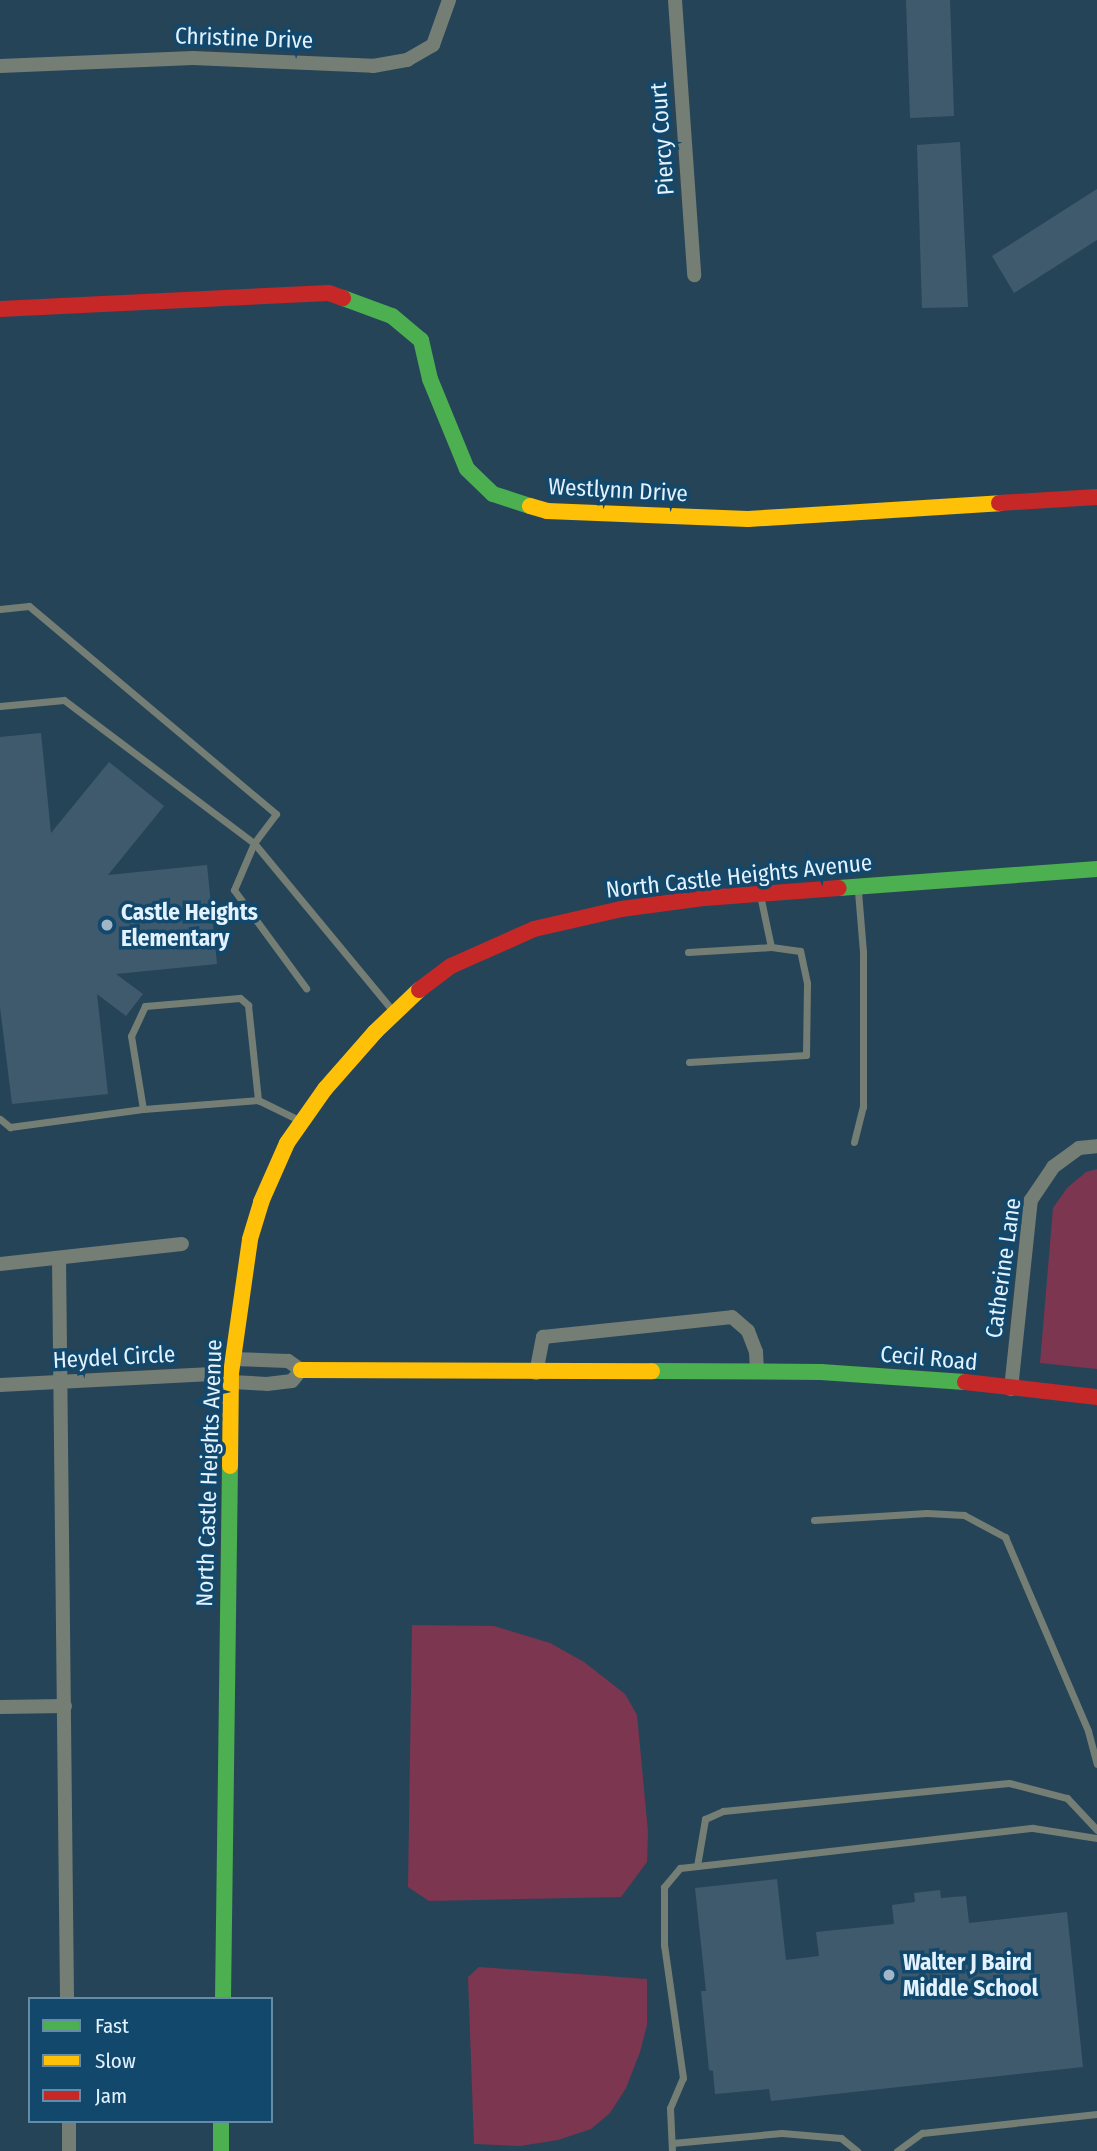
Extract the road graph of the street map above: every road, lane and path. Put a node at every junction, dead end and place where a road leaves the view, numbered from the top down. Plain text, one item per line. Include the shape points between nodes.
1 (449, 0) edge
2 (675, 0) edge
3 (0, 66) edge
4 (694, 275) dead end
5 (0, 309) edge
6 (1097, 497) edge
7 (0, 610) edge
8 (0, 706) edge
9 (254, 843) junction
10 (1097, 869) edge
11 (858, 887) junction
12 (760, 894) junction
13 (772, 947) junction
14 (688, 952) dead end
15 (306, 988) dead end
16 (394, 1013) junction
17 (689, 1062) dead end
18 (258, 1101) junction
19 (143, 1109) junction
20 (0, 1119) edge
21 (301, 1122) junction
22 (854, 1142) dead end
23 (1097, 1146) edge
24 (182, 1244) dead end
25 (60, 1258) junction
26 (0, 1264) edge
27 (301, 1370) junction
28 (232, 1371) junction
29 (757, 1372) junction
30 (536, 1373) junction
31 (62, 1382) junction
32 (0, 1385) edge
33 (1011, 1389) junction
34 (1097, 1397) edge
35 (814, 1520) dead end
36 (65, 1706) junction
37 (0, 1707) edge
38 (1097, 1764) edge
39 (1097, 1830) edge
40 (1097, 1838) edge
41 (697, 1866) junction
42 (67, 1997) edge
43 (223, 1997) edge
44 (1097, 2114) edge
45 (69, 2123) edge
46 (221, 2123) edge
47 (672, 2147) edge
48 (69, 2151) edge
49 (221, 2151) edge
50 (857, 2151) edge
51 (897, 2151) edge

1 - 3 street, Christine Drive via 433,45 407,60 373,66 193,58
2 - 4 street, Piercy Court
5 - 6 street, Westlynn Drive via 329,293 392,316 421,340 430,379 467,469 493,494 547,511 748,519
7 - 9 lane via 29,606 276,814
8 - 9 lane via 64,700
9 - 15 lane via 234,890
9 - 16 lane
10 - 11 street, North Castle Heights Avenue
11 - 12 street, North Castle Heights Avenue
11 - 22 lane via 863,1107
12 - 13 lane
12 - 16 street, North Castle Heights Avenue via 621,909 534,929 452,966
13 - 14 lane
13 - 17 lane via 800,951 807,983 806,1055
16 - 21 street, North Castle Heights Avenue
18 - 19 lane
18 - 19 lane via 248,1005 240,998 145,1006 131,1036
18 - 21 lane
19 - 20 lane via 10,1127
21 - 28 street, North Castle Heights Avenue via 273,1170 250,1239
23 - 33 street, Catherine Lane via 1079,1148 1053,1167 1031,1200
24 - 25 street
25 - 26 street
25 - 31 street
27 - 28 street via 288,1361
27 - 28 street via 292,1381 267,1384
27 - 30 street, Cecil Road
28 - 31 street, Heydel Circle
28 - 43 street, North Castle Heights Avenue
29 - 30 street, Cecil Road
29 - 30 street via 748,1331 732,1317 543,1337
29 - 33 street, Cecil Road via 916,1377
31 - 32 street, Heydel Circle
31 - 36 street
33 - 34 street, Cecil Road
35 - 38 lane via 927,1513 964,1516 1005,1536 1088,1731
36 - 37 street
36 - 42 street
39 - 41 lane via 1067,1798 1009,1783 723,1811 705,1819
40 - 41 lane via 1033,1828
41 - 47 lane via 680,1868 664,1887 664,1945 683,2078 670,2108
44 - 51 lane via 922,2133
45 - 48 street
46 - 49 street
47 - 50 lane via 782,2133 841,2138

